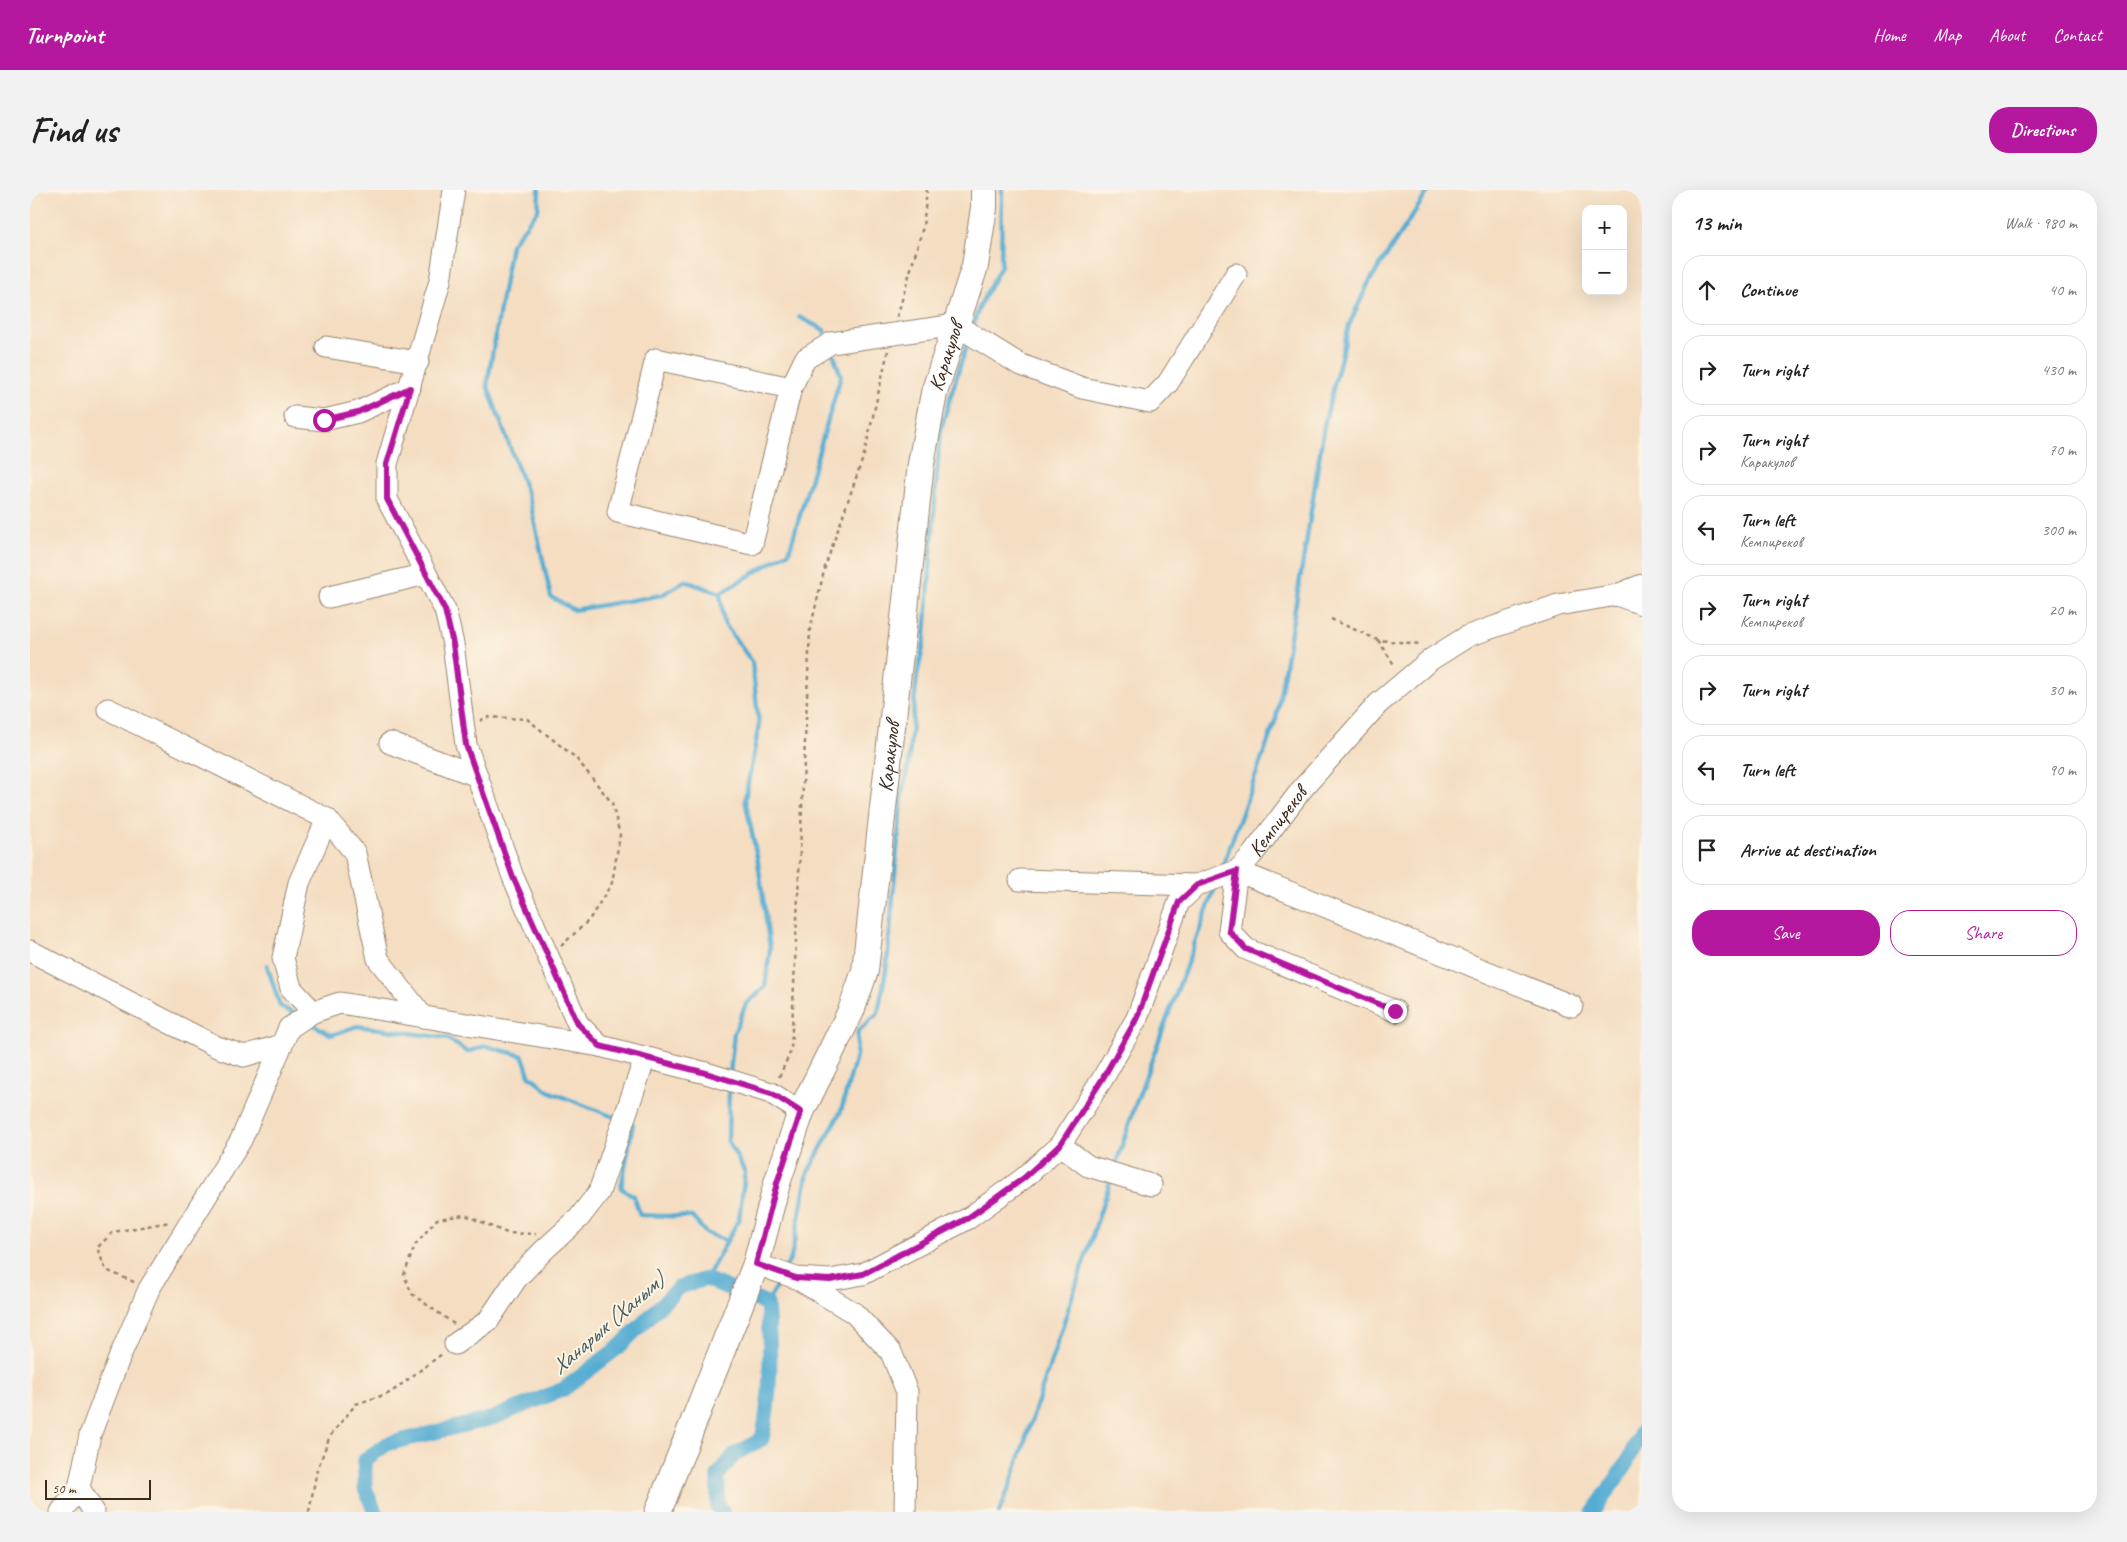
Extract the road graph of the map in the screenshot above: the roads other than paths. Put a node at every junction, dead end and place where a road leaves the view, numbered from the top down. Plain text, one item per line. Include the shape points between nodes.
1 (454, 190) edge
2 (984, 190) edge
3 (1236, 274) dead end
4 (956, 326) junction
5 (326, 346) dead end
6 (418, 362) junction
7 (410, 388) junction
8 (791, 388) junction
9 (294, 416) dead end
10 (426, 574) junction
11 (1642, 585) edge
12 (1617, 595) junction
13 (329, 597) dead end
14 (1642, 604) edge
15 (108, 709) dead end
16 (390, 743) dead end
17 (477, 776) junction
18 (327, 819) junction
19 (1234, 873) junction
20 (1020, 880) dead end
21 (1202, 883) junction
22 (30, 951) edge
23 (1572, 1006) dead end
24 (1395, 1011) dead end
25 (313, 1012) junction
26 (423, 1017) junction
27 (282, 1045) junction
28 (600, 1046) junction
29 (645, 1058) junction
30 (801, 1112) junction
31 (1060, 1145) junction
32 (1151, 1185) dead end
33 (752, 1273) junction
34 (796, 1278) junction
35 (462, 1339) road end
36 (80, 1488) junction
37 (61, 1512) edge
38 (94, 1512) edge
39 (658, 1512) edge
40 (905, 1512) edge

1 - 6 street via 440,280
2 - 4 main road, Каракулов via 975,266
3 - 4 street via 1168,383 1150,402 1082,388 1019,364
4 - 8 street via 831,343 805,359
4 - 30 main road, Каракулов via 934,393 921,464 865,970 851,1011
5 - 6 street
6 - 7 street
7 - 9 street via 358,412 324,420
7 - 10 street via 387,464 387,499
8 - 8 street via 752,544 618,512 656,359
10 - 13 street
10 - 17 street via 445,610 453,644 466,745
11 - 12 street, Кемпиреков
12 - 14 street
12 - 19 street, Кемпиреков via 1558,605 1468,636 1430,660 1378,704 1302,789 1252,855
15 - 18 street
16 - 17 street
17 - 28 street via 513,877 578,1024
18 - 25 street via 299,883 283,958 291,988
18 - 26 street via 355,853 378,959
19 - 21 street, Кемпиреков
19 - 23 street
19 - 24 street via 1229,931 1246,949
20 - 21 street
21 - 31 street, Кемпиреков via 1179,902 1137,1018
22 - 27 street via 218,1048 244,1056
25 - 26 street via 340,1003
25 - 27 street via 289,1028
26 - 28 street
27 - 36 street via 241,1140 149,1288 90,1435
28 - 29 street
29 - 30 street via 771,1093
29 - 35 street via 599,1192 578,1218 517,1278 488,1321
30 - 33 main road, Каракулов
31 - 32 street via 1088,1166
31 - 34 street, Кемпиреков via 1024,1178 968,1218 863,1274 830,1280
33 - 34 street, Кемпиреков
33 - 39 main road, Каракулов
34 - 40 street via 854,1313 891,1352 907,1392
36 - 37 street
36 - 38 street

